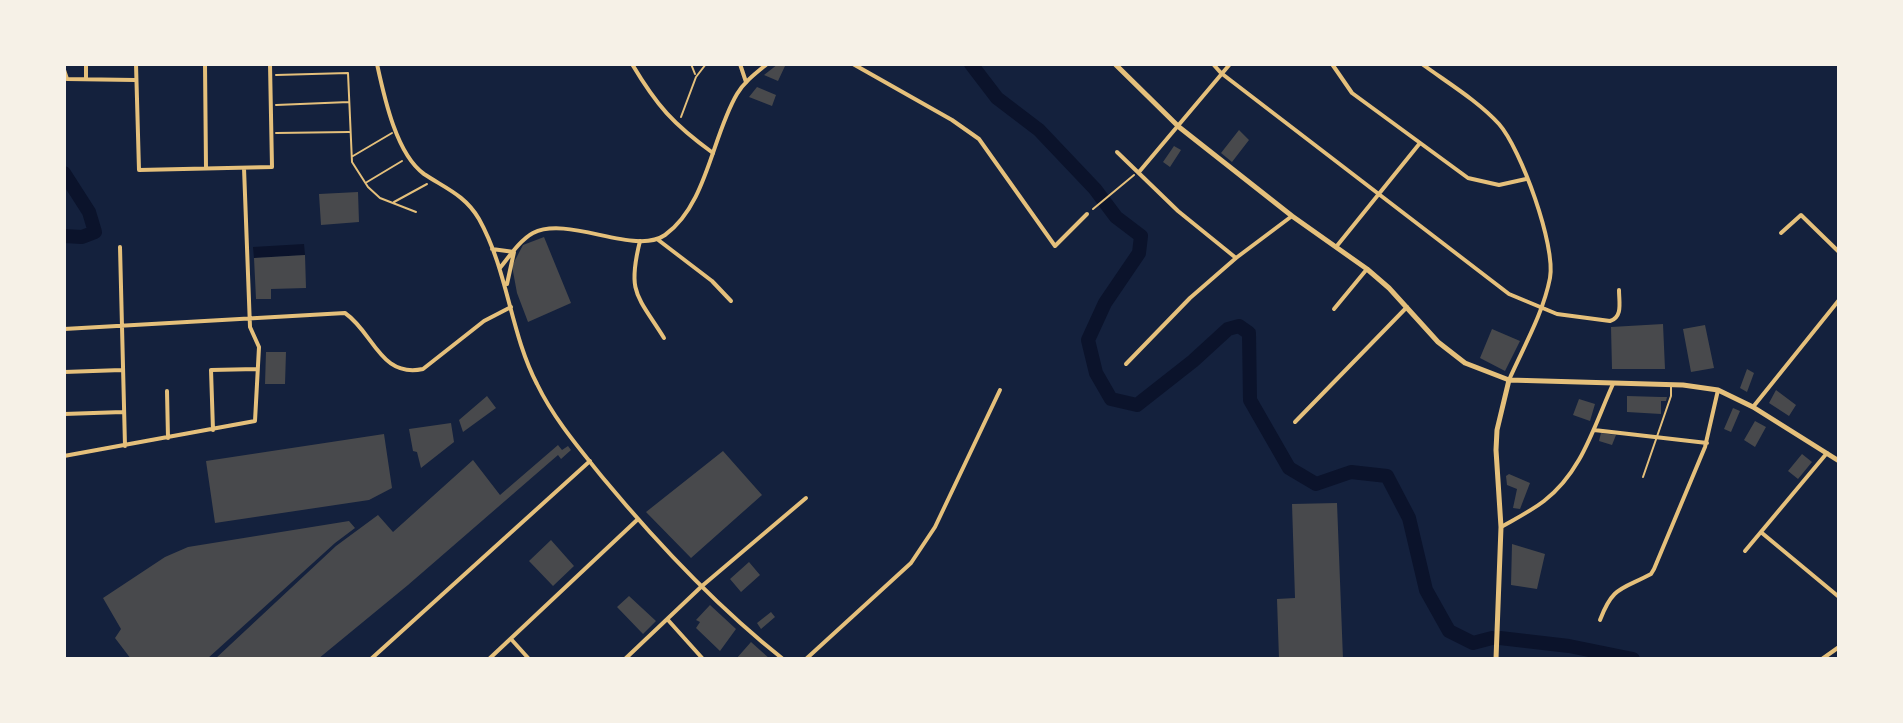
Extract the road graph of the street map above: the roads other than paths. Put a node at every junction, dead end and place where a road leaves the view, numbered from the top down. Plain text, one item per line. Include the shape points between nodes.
1 (86, 64) edge
2 (136, 64) edge
3 (205, 64) edge
4 (270, 64) edge
5 (377, 64) edge
6 (632, 64) edge
7 (740, 64) edge
8 (767, 64) edge
9 (853, 64) edge
10 (1115, 64) edge
11 (1213, 64) edge
12 (1230, 64) edge
13 (1332, 64) edge
14 (1422, 64) edge
15 (64, 70) edge
16 (1221, 73) junction
17 (86, 79) junction
18 (136, 80) junction
19 (746, 82) junction
20 (1179, 127) junction
21 (1420, 143) junction
22 (1117, 152) dead end
23 (713, 153) junction
24 (206, 168) junction
25 (244, 168) junction
26 (1138, 172) junction
27 (1526, 179) junction
28 (1380, 194) junction
29 (1087, 214) road end
30 (1292, 216) junction
31 (1781, 233) dead end
32 (657, 239) junction
33 (640, 241) junction
34 (120, 247) dead end
35 (1336, 248) junction
36 (492, 249) junction
37 (514, 252) junction
38 (1839, 252) edge
39 (1236, 258) junction
40 (500, 268) junction
41 (1367, 269) junction
42 (507, 286) junction
43 (1619, 290) dead end
44 (1839, 300) edge
45 (731, 301) dead end
46 (511, 307) junction
47 (1407, 307) junction
48 (1334, 309) dead end
49 (1541, 309) junction
50 (250, 320) junction
51 (122, 326) junction
52 (64, 329) edge
53 (664, 338) dead end
54 (1126, 364) dead end
55 (122, 369) junction
56 (258, 369) junction
57 (64, 372) edge
58 (1509, 380) junction
59 (1613, 384) junction
60 (1671, 385) junction
61 (1000, 390) dead end
62 (1718, 390) junction
63 (167, 391) dead end
64 (1753, 407) junction
65 (123, 412) junction
66 (64, 414) edge
67 (1295, 422) dead end
68 (213, 430) junction
69 (1594, 430) junction
70 (1658, 437) junction
71 (168, 438) junction
72 (1707, 443) junction
73 (125, 446) junction
74 (1827, 453) junction
75 (64, 456) edge
76 (590, 461) junction
77 (1839, 461) edge
78 (1643, 477) dead end
79 (806, 498) dead end
80 (637, 520) junction
81 (1501, 527) junction
82 (1762, 533) junction
83 (1745, 551) dead end
84 (702, 586) junction
85 (1839, 597) edge
86 (668, 620) junction
87 (1600, 620) dead end
88 (511, 639) junction
89 (1839, 647) edge
90 (371, 659) edge
91 (489, 659) edge
92 (529, 659) edge
93 (625, 659) edge
94 (703, 659) edge
95 (783, 659) edge
96 (806, 659) edge
97 (1496, 659) edge
98 (1822, 659) edge

1 - 17 street
2 - 18 street
3 - 24 street
4 - 25 street via 272,167
5 - 36 street via 386,103 409,157 424,174 467,201
6 - 23 street via 655,102
7 - 19 street
8 - 19 street
9 - 29 street via 975,135 1055,246
10 - 20 main road
11 - 16 street
12 - 16 street
13 - 21 street via 1352,93
14 - 27 street via 1498,123
15 - 17 street via 67,79
16 - 20 street
16 - 28 street
17 - 18 street
18 - 24 street via 139,170
19 - 23 street
20 - 26 street
20 - 30 main road
21 - 27 street via 1478,182 1499,185
21 - 28 street
22 - 26 street
23 - 32 street via 682,217
24 - 25 street
25 - 50 street
26 - 39 street
27 - 49 street via 1550,249 1550,278
28 - 35 street
28 - 49 street via 1490,281
30 - 35 main road
30 - 39 street
31 - 38 street via 1801,215
32 - 33 street
32 - 45 street
33 - 37 street via 550,229 532,234
33 - 53 street via 634,289
34 - 51 street
35 - 41 main road
36 - 37 street
36 - 40 street
37 - 40 street
37 - 42 street
39 - 54 street
40 - 42 street
41 - 47 main road
41 - 48 street
42 - 46 street
43 - 49 street via 1614,320
44 - 64 street
46 - 50 street via 484,321 423,369 411,372 388,362 345,313
46 - 76 street via 536,384 557,421
47 - 58 main road via 1452,354
47 - 67 street
49 - 58 street
50 - 51 street
50 - 56 street via 259,347
51 - 52 street
51 - 55 street
55 - 57 street
55 - 65 street
56 - 68 street via 255,421
56 - 68 street via 211,370
58 - 59 main road
58 - 81 main road via 1497,430
59 - 60 main road
59 - 69 street
60 - 62 main road
60 - 70 lane
61 - 96 street via 935,527 911,563
62 - 64 main road
62 - 72 street
63 - 71 street
64 - 74 main road
65 - 66 street
65 - 73 street
68 - 71 street
69 - 70 street
69 - 81 street via 1565,481
70 - 72 street
70 - 78 lane
71 - 73 street
72 - 87 street via 1651,574 1614,593
73 - 75 street
74 - 77 main road
74 - 82 street
76 - 80 street
76 - 90 street
79 - 84 street
80 - 84 street
80 - 88 street
81 - 97 main road
82 - 83 street
82 - 85 street
84 - 86 street
84 - 95 street
86 - 93 street
86 - 94 street
88 - 91 street
88 - 92 street
89 - 98 street

